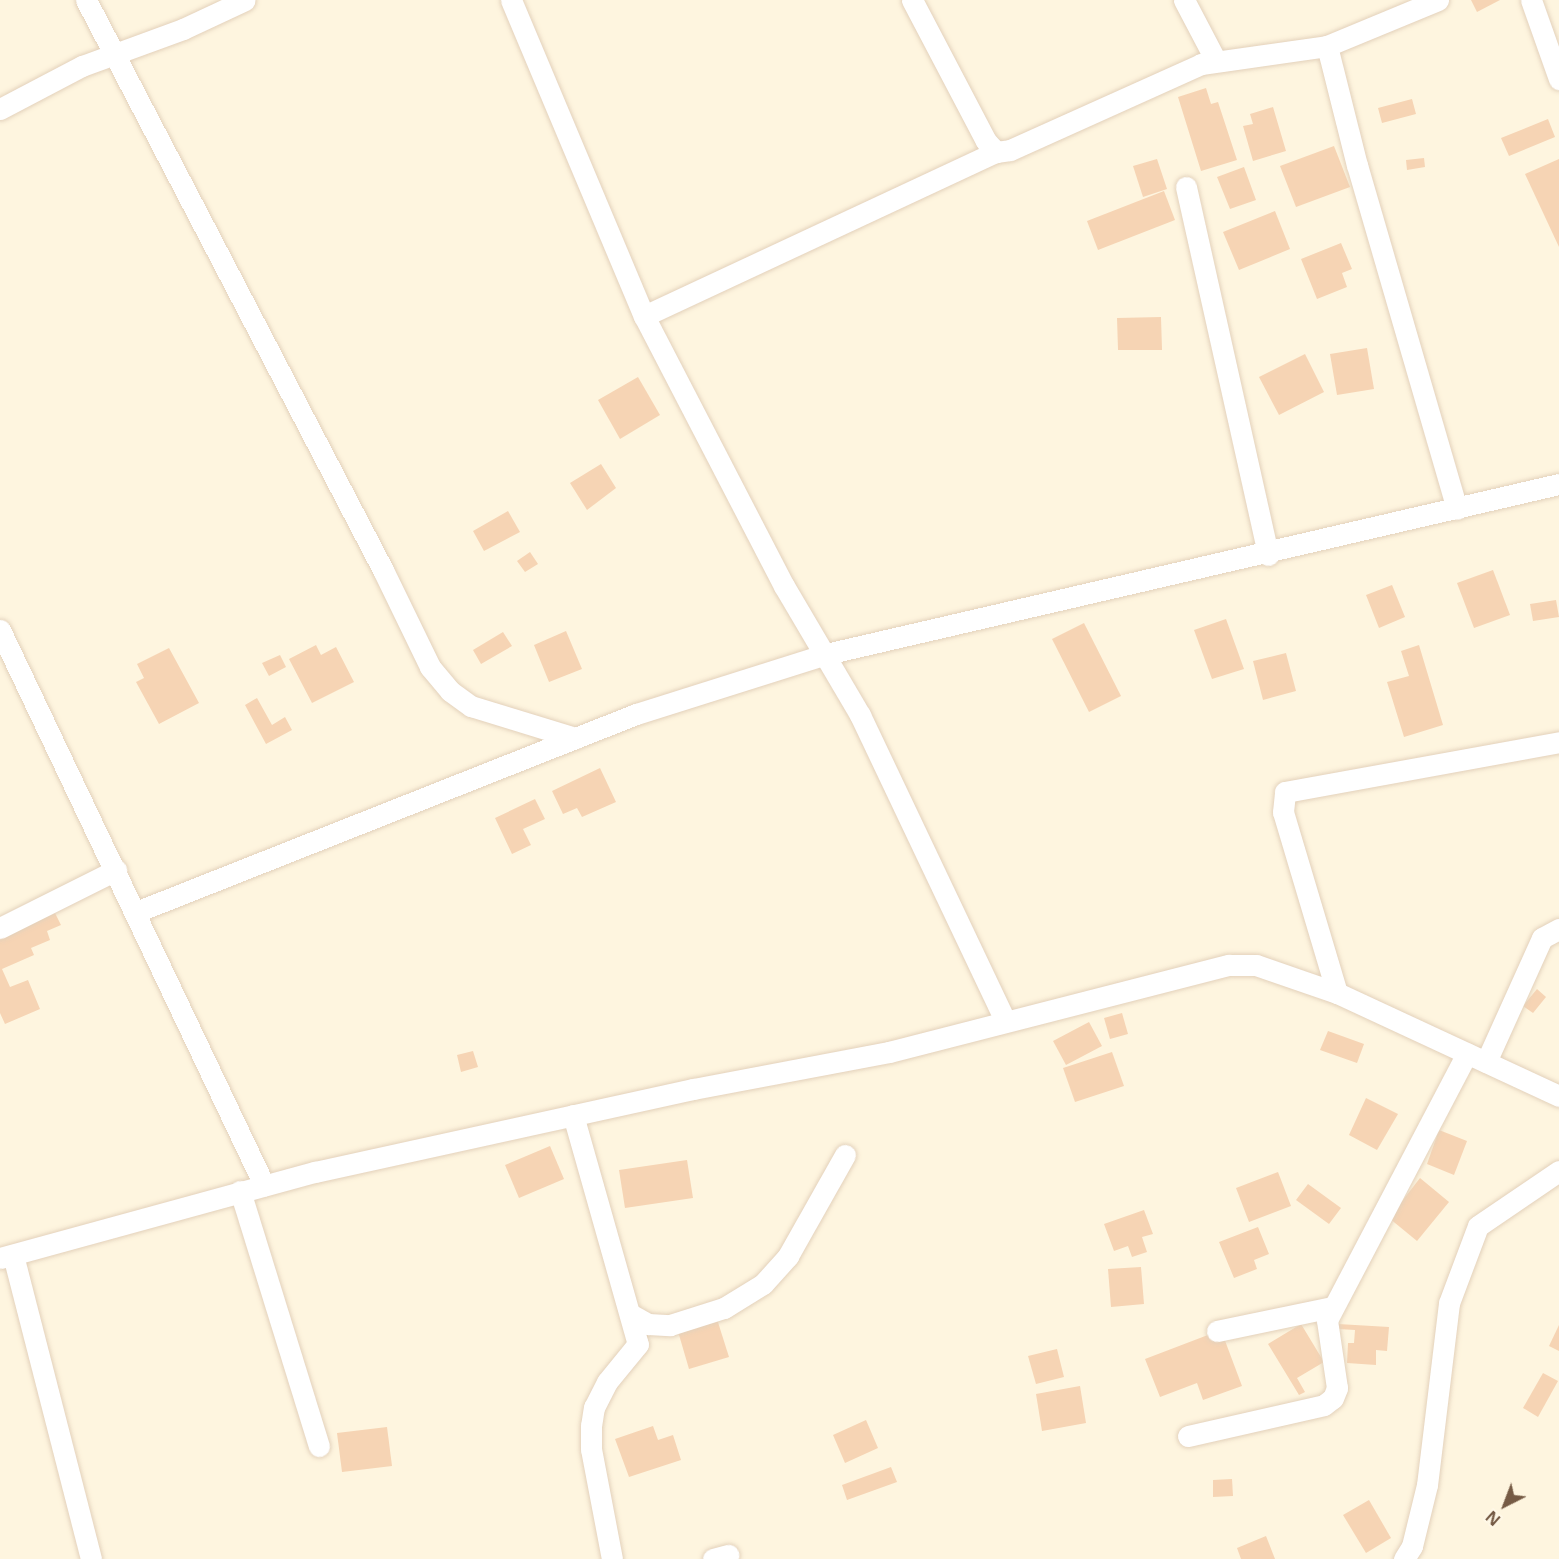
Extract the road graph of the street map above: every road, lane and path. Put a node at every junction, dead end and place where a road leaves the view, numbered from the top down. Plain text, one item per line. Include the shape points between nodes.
1 (86, 0) edge
2 (244, 0) edge
3 (511, 0) edge
4 (912, 0) edge
5 (1184, 0) edge
6 (1438, 0) edge
7 (1531, 0) edge
8 (1328, 46) junction
9 (113, 53) junction
10 (1216, 61) junction
11 (1559, 79) edge
12 (0, 109) edge
13 (996, 152) junction
14 (1186, 187) dead end
15 (644, 316) junction
16 (1558, 490) edge
17 (1457, 510) junction
18 (1268, 555) junction
19 (0, 630) edge
20 (826, 654) junction
21 (575, 738) junction
22 (1559, 742) edge
23 (116, 870) junction
24 (136, 912) junction
25 (0, 928) edge
26 (1559, 930) edge
27 (1337, 993) junction
28 (1005, 1021) junction
29 (1476, 1057) junction
30 (1559, 1096) edge
31 (573, 1115) junction
32 (845, 1155) dead end
33 (1559, 1171) edge
34 (264, 1185) junction
35 (240, 1191) junction
36 (7, 1257) edge
37 (1332, 1306) junction
38 (630, 1314) junction
39 (1217, 1331) dead end
40 (1188, 1436) dead end
41 (319, 1446) dead end
42 (92, 1559) edge
43 (612, 1559) edge
44 (1404, 1559) edge

1 - 9 street
2 - 9 street via 183,29
3 - 15 street
4 - 13 street via 986,141
5 - 10 street
6 - 8 street
7 - 11 street
8 - 10 street
8 - 17 street via 1357,165
9 - 12 street
9 - 21 street via 430,667 450,691 471,706
10 - 13 street via 1011,150
13 - 15 street
14 - 18 street
15 - 20 street via 784,586
16 - 17 street
17 - 18 street
18 - 20 street
19 - 23 street
20 - 21 street via 636,714
20 - 28 street via 860,715
21 - 24 street
22 - 27 street via 1285,792 1283,812
23 - 24 street
23 - 25 street
24 - 34 street
26 - 29 street via 1542,938
27 - 28 street via 1268,968 1229,965
27 - 29 street
28 - 31 street via 889,1052
29 - 30 street
29 - 37 street
31 - 34 street
31 - 38 street
32 - 38 street via 794,1247 763,1284 724,1308 670,1325 648,1324
33 - 44 street via 1478,1226 1449,1303 1427,1485 1412,1546
34 - 35 street
35 - 36 street
35 - 41 street
36 - 42 street
37 - 39 street
37 - 40 street via 1327,1335 1337,1388 1333,1398 1324,1405
38 - 43 street via 638,1344 607,1382 594,1407 591,1425 591,1449

